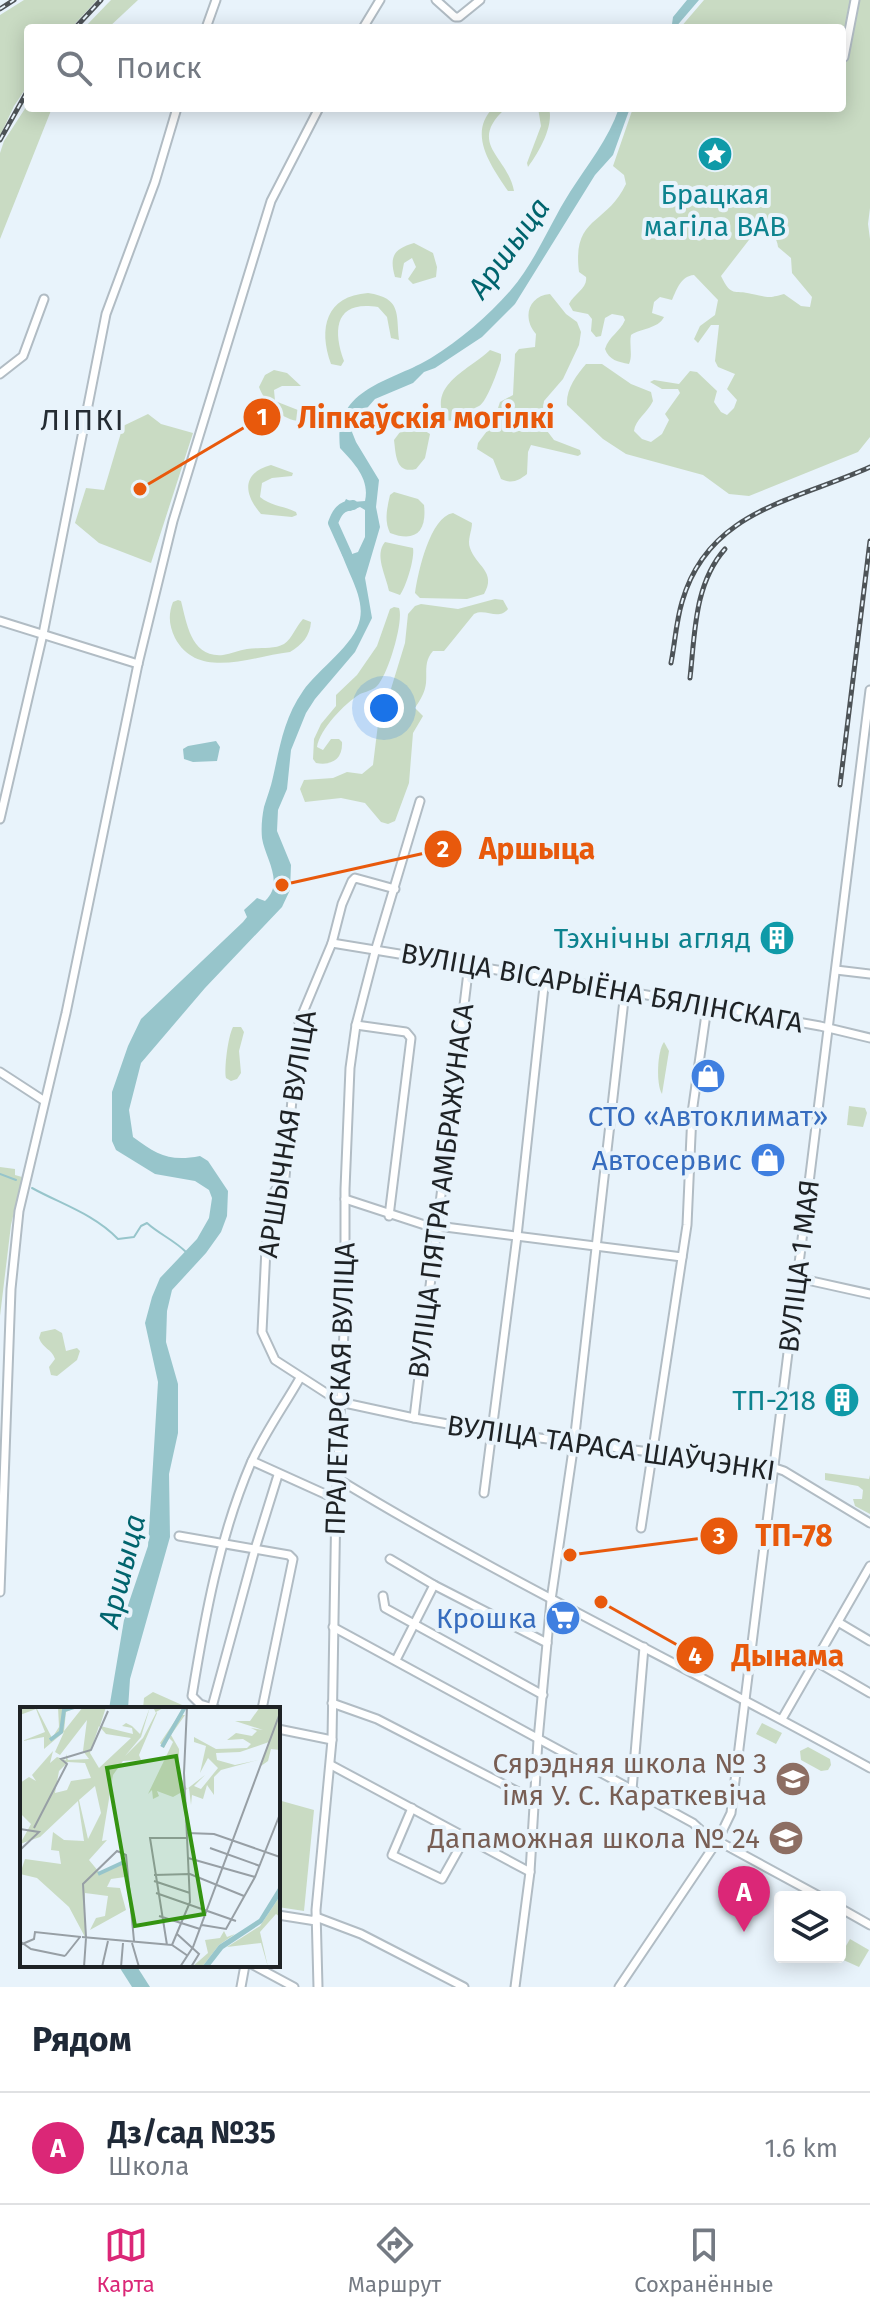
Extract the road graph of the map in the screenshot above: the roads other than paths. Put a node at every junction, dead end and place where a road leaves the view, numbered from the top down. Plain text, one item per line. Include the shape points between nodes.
1 (216, 0) edge
2 (380, 0) edge
3 (436, 0) edge
4 (480, 0) edge
5 (855, 0) edge
6 (207, 24) edge
7 (365, 24) edge
8 (846, 47) edge
9 (176, 112) edge
10 (317, 112) edge
11 (44, 299) dead end
12 (0, 374) edge
13 (0, 621) edge
14 (43, 634) junction
15 (138, 664) junction
16 (870, 690) edge
17 (4, 784) edge
18 (420, 801) dead end
19 (0, 819) edge
20 (395, 889) junction
21 (332, 943) junction
22 (376, 948) junction
23 (469, 964) junction
24 (836, 970) junction
25 (870, 974) edge
26 (545, 977) junction
27 (625, 991) junction
28 (707, 1007) junction
29 (356, 1025) junction
30 (829, 1029) junction
31 (870, 1038) edge
32 (0, 1072) edge
33 (43, 1100) junction
34 (345, 1199) junction
35 (389, 1216) junction
36 (437, 1229) junction
37 (517, 1236) junction
38 (595, 1245) junction
39 (682, 1257) junction
40 (798, 1278) junction
41 (870, 1294) edge
42 (300, 1378) junction
43 (340, 1402) junction
44 (414, 1418) junction
45 (493, 1432) junction
46 (574, 1443) junction
47 (651, 1452) junction
48 (252, 1461) junction
49 (775, 1468) junction
50 (278, 1475) junction
51 (338, 1479) junction
52 (484, 1493) dead end
53 (336, 1499) junction
54 (870, 1523) edge
55 (641, 1528) dead end
56 (179, 1536) dead end
57 (223, 1543) junction
58 (255, 1549) junction
59 (390, 1559) dead end
60 (870, 1566) edge
61 (866, 1584) edge
62 (434, 1585) junction
63 (0, 1592) edge
64 (383, 1596) dead end
65 (551, 1600) junction
66 (838, 1622) junction
67 (414, 1624) junction
68 (333, 1627) junction
69 (870, 1641) edge
70 (547, 1643) junction
71 (644, 1647) junction
72 (396, 1660) junction
73 (815, 1661) junction
74 (870, 1693) edge
75 (543, 1695) junction
76 (745, 1699) junction
77 (332, 1703) junction
78 (210, 1707) edge
79 (214, 1707) edge
80 (262, 1707) edge
81 (782, 1719) junction
82 (280, 1729) edge
83 (332, 1740) junction
84 (538, 1740) junction
85 (331, 1765) junction
86 (870, 1768) edge
87 (632, 1790) junction
88 (534, 1800) junction
89 (412, 1808) junction
90 (465, 1838) junction
91 (718, 1840) junction
92 (530, 1872) junction
93 (810, 1891) edge
94 (846, 1911) edge
95 (280, 1915) edge
96 (316, 1919) junction
97 (870, 1925) edge
98 (245, 1967) edge
99 (257, 1967) edge
100 (241, 1987) edge
101 (294, 1987) edge
102 (318, 1987) edge
103 (464, 1987) edge
104 (515, 1987) edge
105 (619, 1987) edge

1 - 6 street
2 - 7 street
3 - 4 street via 459,17
5 - 8 street
9 - 14 street via 106,314
10 - 15 street via 263,225 173,521
11 - 12 street via 23,356
13 - 14 street
14 - 15 street
14 - 17 street
15 - 33 street
16 - 24 street, ВУЛІЦА 1 МАЯ
17 - 19 street
18 - 20 street, ПРАЛЕТАРСКАЯ ВУЛІЦА
20 - 21 street, АРШЫЧНАЯ ВУЛІЦА via 355,878
20 - 22 street, ПРАЛЕТАРСКАЯ ВУЛІЦА
21 - 22 street, ВУЛІЦА ВІСАРЫЁНА БЯЛІНСКАГА
21 - 42 street, АРШЫЧНАЯ ВУЛІЦА via 299,1022 285,1177 272,1195 266,1248 262,1332 275,1360
22 - 23 street, ВУЛІЦА ВІСАРЫЁНА БЯЛІНСКАГА
22 - 29 street, ПРАЛЕТАРСКАЯ ВУЛІЦА
23 - 26 street, ВУЛІЦА ВІСАРЫЁНА БЯЛІНСКАГА
23 - 36 street, ВУЛІЦА ПЯТРА АМБРАЖУНАСА
24 - 25 street
24 - 30 street, ВУЛІЦА 1 МАЯ
26 - 27 street, ВУЛІЦА ВІСАРЫЁНА БЯЛІНСКАГА
26 - 37 street
27 - 28 street, ВУЛІЦА ВІСАРЫЁНА БЯЛІНСКАГА
27 - 38 street
28 - 30 street, ВУЛІЦА ВІСАРЫЁНА БЯЛІНСКАГА
28 - 39 street via 692,1113
29 - 34 street, ПРАЛЕТАРСКАЯ ВУЛІЦА
29 - 35 street via 406,1032 411,1038
30 - 31 street, ВУЛІЦА ВІСАРЫЁНА БЯЛІНСКАГА
30 - 40 street, ВУЛІЦА 1 МАЯ
32 - 33 street
33 - 63 street via 13,1254
34 - 35 street
34 - 43 street, ПРАЛЕТАРСКАЯ ВУЛІЦА
35 - 36 street
36 - 37 street
36 - 44 street, ВУЛІЦА ПЯТРА АМБРАЖУНАСА
37 - 38 street
37 - 45 street
38 - 39 street
38 - 46 street
39 - 47 street
40 - 41 street
40 - 49 street, ВУЛІЦА 1 МАЯ
42 - 43 street, АРШЫЧНАЯ ВУЛІЦА
42 - 48 street
43 - 44 street, ВУЛІЦА ТАРАСА ШАЎЧЭНКІ
43 - 51 street, ПРАЛЕТАРСКАЯ ВУЛІЦА
44 - 45 street, ВУЛІЦА ТАРАСА ШАЎЧЭНКІ
45 - 46 street, ВУЛІЦА ТАРАСА ШАЎЧЭНКІ
45 - 52 street
46 - 47 street, ВУЛІЦА ТАРАСА ШАЎЧЭНКІ
46 - 65 street
47 - 49 street, ВУЛІЦА ТАРАСА ШАЎЧЭНКІ
47 - 55 street
48 - 50 street
48 - 57 street
49 - 54 street, ВУЛІЦА ТАРАСА ШАЎЧЭНКІ
49 - 76 street, ВУЛІЦА 1 МАЯ
50 - 53 street
50 - 58 street
51 - 53 street, ПРАЛЕТАРСКАЯ ВУЛІЦА
51 - 65 street
53 - 68 street, ПРАЛЕТАРСКАЯ ВУЛІЦА
56 - 57 street
57 - 58 street
57 - 78 street via 192,1696
58 - 79 street
58 - 80 street via 293,1559
59 - 62 street
60 - 61 street
61 - 66 street
62 - 67 street
62 - 70 street
64 - 67 street via 385,1608
65 - 70 street
65 - 71 street
66 - 69 street
66 - 73 street
67 - 72 street
67 - 75 street
68 - 72 street
68 - 77 street, ПРАЛЕТАРСКАЯ ВУЛІЦА
70 - 75 street
71 - 76 street
71 - 87 street
72 - 84 street
73 - 74 street
73 - 81 street
75 - 84 street
76 - 81 street
76 - 91 street, ВУЛІЦА 1 МАЯ via 731,1813
77 - 83 street, ПРАЛЕТАРСКАЯ ВУЛІЦА
77 - 88 street via 377,1719
81 - 86 street
82 - 83 street
83 - 85 street, ПРАЛЕТАРСКАЯ ВУЛІЦА
84 - 87 street
84 - 88 street
85 - 89 street
85 - 96 street, ПРАЛЕТАРСКАЯ ВУЛІЦА
87 - 91 street
88 - 92 street
89 - 90 street
89 - 90 street via 392,1855 442,1879
90 - 92 street
91 - 93 street
91 - 105 street, ВУЛІЦА 1 МАЯ
92 - 104 street
94 - 97 street
95 - 96 street
96 - 102 street, ПРАЛЕТАРСКАЯ ВУЛІЦА
96 - 103 street via 361,1934
98 - 100 street
99 - 101 street

